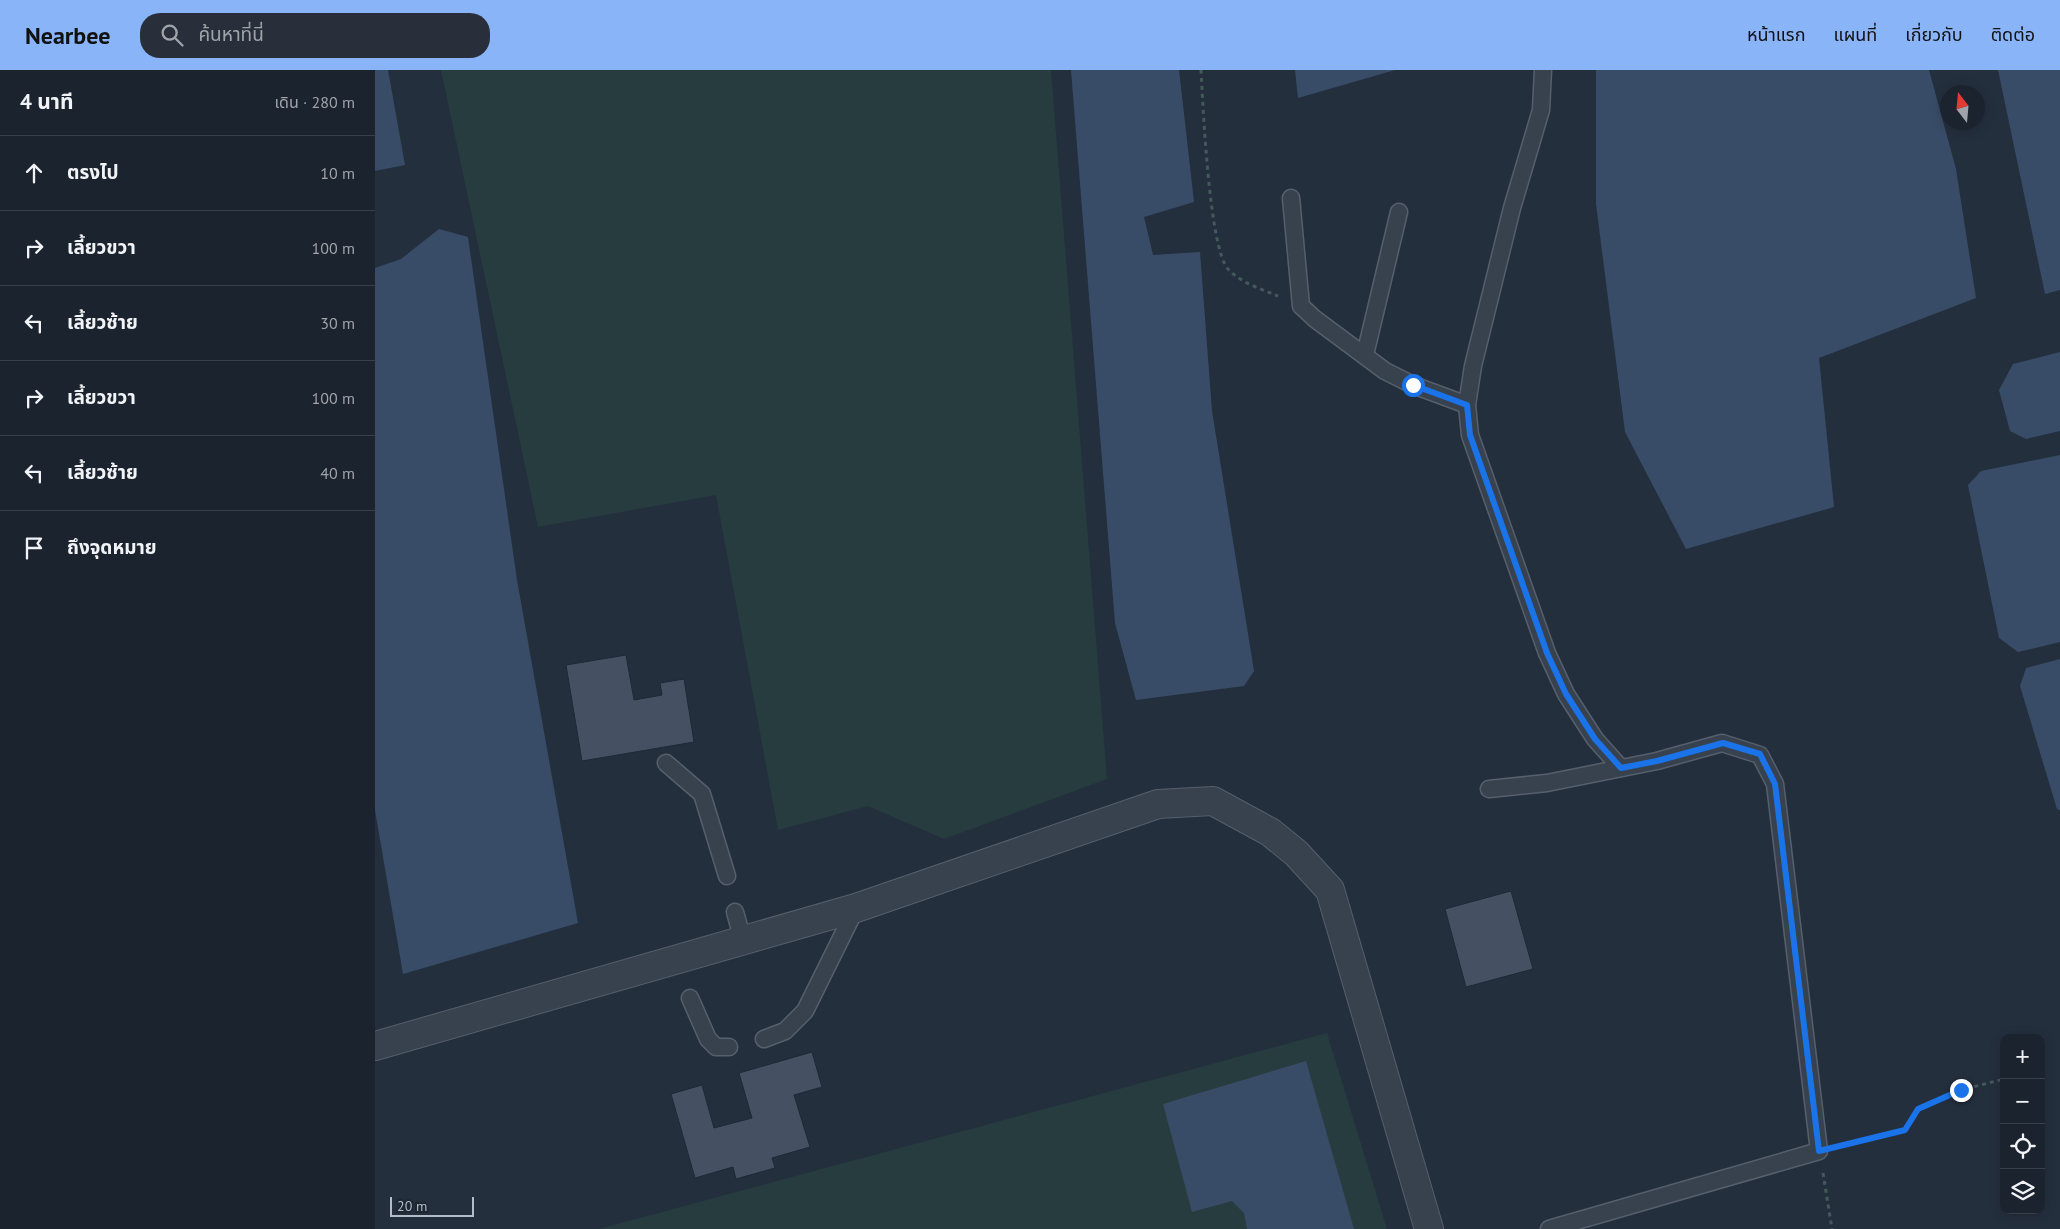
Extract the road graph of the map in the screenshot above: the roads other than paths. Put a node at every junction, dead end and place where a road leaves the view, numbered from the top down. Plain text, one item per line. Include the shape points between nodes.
1 (1543, 70) edge
2 (1291, 198) dead end
3 (1399, 212) dead end
4 (1365, 355) junction
5 (1467, 405) junction
6 (666, 763) dead end
7 (1621, 768) junction
8 (1489, 788) dead end
9 (727, 876) dead end
10 (856, 908) junction
11 (735, 912) dead end
12 (743, 940) junction
13 (690, 998) dead end
14 (764, 1039) dead end
15 (375, 1046) edge
16 (729, 1047) dead end
17 (1429, 1229) edge
18 (1549, 1229) edge

1 - 5 lane via 1541,110 1510,218 1473,366
2 - 4 lane via 1301,306
3 - 4 lane
4 - 5 lane via 1385,371 1413,385
5 - 7 lane via 1470,435 1547,653 1566,694 1595,739
6 - 9 lane via 702,794
7 - 8 lane via 1547,783
7 - 18 lane via 1723,743 1760,754 1775,784 1819,1151
10 - 12 street
10 - 14 lane via 805,1011 785,1031
10 - 17 street via 1159,804 1213,801 1270,832 1296,853 1330,890
11 - 12 lane
12 - 15 street
13 - 16 lane via 708,1039 716,1047

